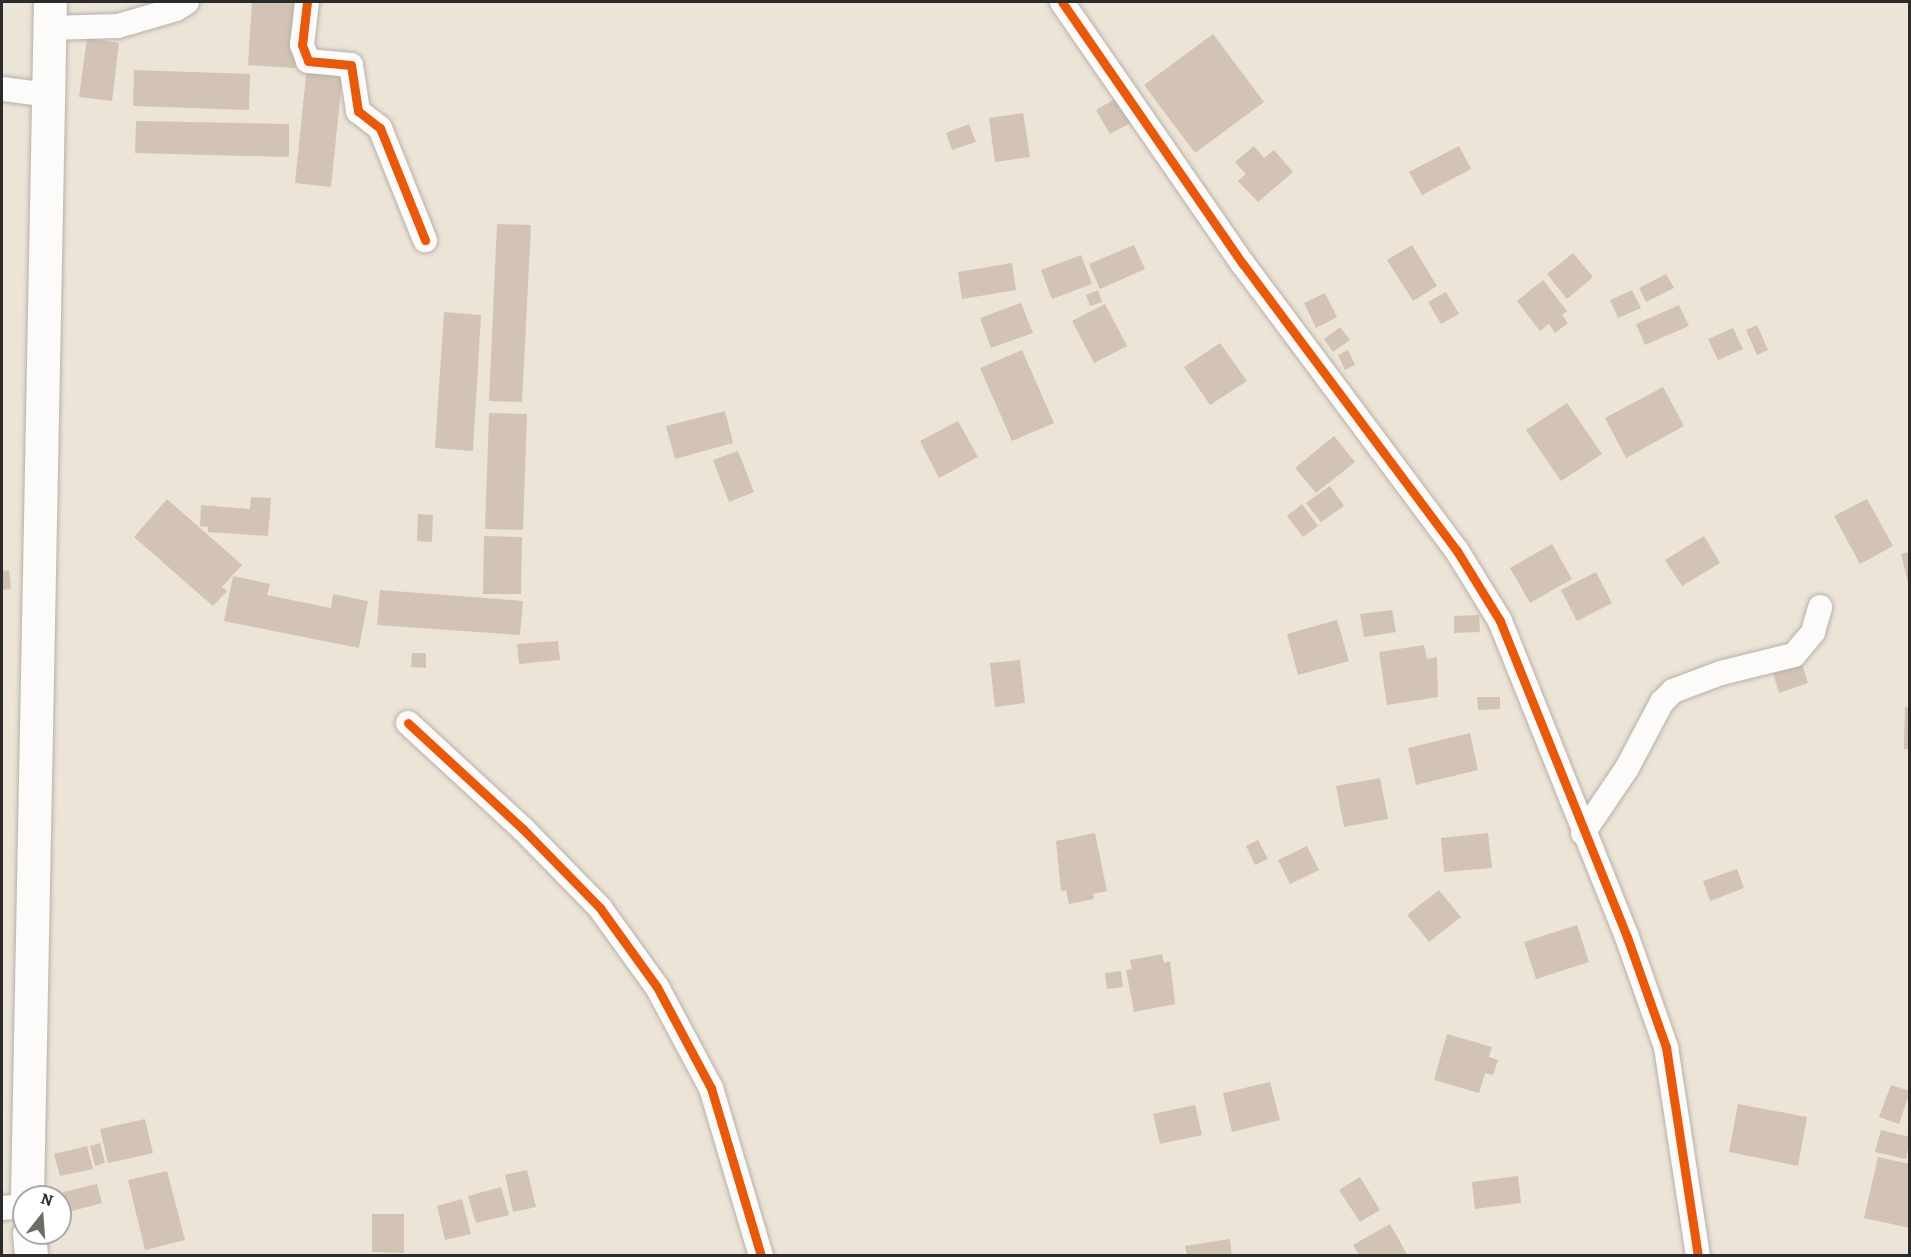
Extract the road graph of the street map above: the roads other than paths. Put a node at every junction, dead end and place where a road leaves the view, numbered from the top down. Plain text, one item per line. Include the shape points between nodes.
1 (187, 2) edge
2 (307, 2) edge
3 (1062, 2) edge
4 (50, 15) edge
5 (2, 88) edge
6 (48, 95) junction
7 (425, 240) dead end
8 (1820, 607) dead end
9 (408, 723) dead end
10 (1583, 833) junction
11 (27, 1185) edge
12 (761, 1256) edge
13 (1698, 1256) edge

1 - 4 street via 118,26
2 - 7 street via 302,45 308,61 351,65 358,111 380,128
3 - 10 street via 1243,264 1457,551 1500,621
4 - 6 main road
5 - 6 street
6 - 11 main road
8 - 10 street via 1813,632 1794,655 1721,673 1673,691 1662,702 1628,768
9 - 12 street via 524,830 600,908 657,987 711,1088
10 - 13 street via 1627,937 1666,1047

